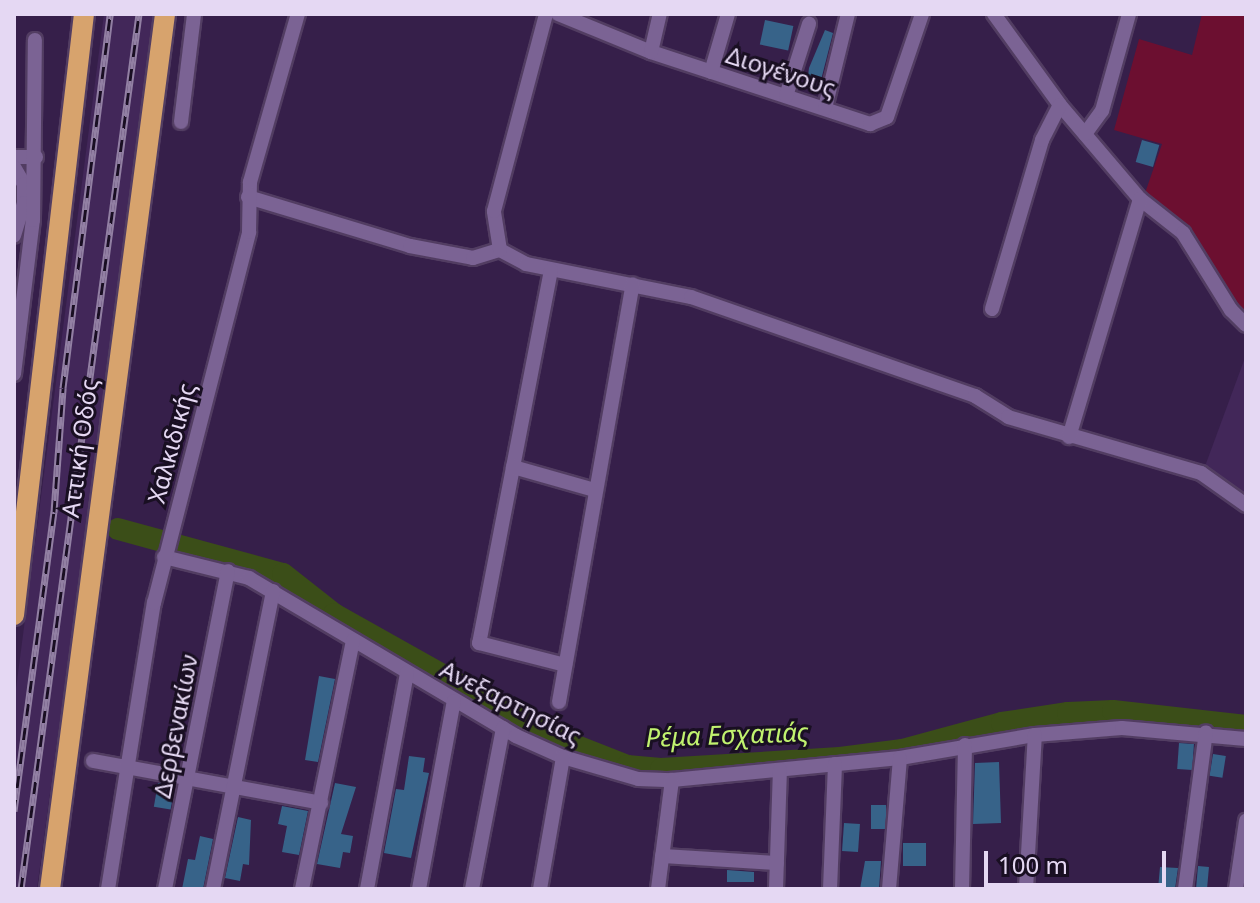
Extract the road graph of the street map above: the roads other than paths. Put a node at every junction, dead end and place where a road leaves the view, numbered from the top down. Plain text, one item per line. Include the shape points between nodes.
1 (84, 14) edge
2 (165, 14) edge
3 (194, 14) edge
4 (298, 14) edge
5 (546, 14) edge
6 (558, 14) edge
7 (660, 14) edge
8 (728, 14) edge
9 (848, 14) edge
10 (922, 14) edge
11 (994, 14) edge
12 (1129, 14) edge
13 (592, 21) edge
14 (809, 24) dead end
15 (35, 40) dead end
16 (651, 52) junction
17 (711, 72) junction
18 (786, 96) junction
19 (1060, 105) junction
20 (825, 108) junction
21 (181, 122) dead end
22 (1085, 134) junction
23 (14, 157) edge
24 (36, 157) junction
25 (14, 167) edge
26 (248, 197) junction
27 (1140, 199) junction
28 (14, 236) edge
29 (500, 250) junction
30 (551, 270) junction
31 (633, 284) junction
32 (992, 309) dead end
33 (1246, 325) edge
34 (14, 374) edge
35 (1069, 437) junction
36 (513, 467) junction
37 (595, 490) junction
38 (1246, 505) edge
39 (165, 553) junction
40 (228, 571) junction
41 (273, 591) junction
42 (14, 615) edge
43 (353, 640) junction
44 (565, 665) junction
45 (407, 673) junction
46 (454, 701) junction
47 (559, 702) dead end
48 (503, 728) junction
49 (1206, 732) junction
50 (1035, 735) junction
51 (1246, 739) edge
52 (965, 745) junction
53 (563, 757) junction
54 (900, 758) junction
55 (93, 761) dead end
56 (835, 764) junction
57 (127, 766) junction
58 (780, 770) junction
59 (187, 780) junction
60 (672, 780) junction
61 (234, 788) junction
62 (321, 803) junction
63 (1246, 821) edge
64 (662, 856) junction
65 (777, 863) junction
66 (50, 889) edge
67 (108, 889) edge
68 (165, 889) edge
69 (213, 889) edge
70 (302, 889) edge
71 (367, 889) edge
72 (419, 889) edge
73 (472, 889) edge
74 (540, 889) edge
75 (658, 889) edge
76 (776, 889) edge
77 (830, 889) edge
78 (889, 889) edge
79 (962, 889) edge
80 (1026, 889) edge
81 (1185, 889) edge
82 (1236, 889) edge

1 - 42 highway, Αττική Οδός
2 - 66 highway, Αττική Οδός
3 - 21 street
4 - 26 street, Χαλκιδικής
5 - 29 street via 494,211
6 - 13 street, Διογένους
7 - 16 street
8 - 17 street
9 - 20 street
10 - 20 street, Διογένους via 880,123
11 - 19 street
12 - 22 street via 1102,111
13 - 16 street, Διογένους
14 - 18 street
15 - 24 street
16 - 17 street, Διογένους
17 - 18 street, Διογένους
18 - 20 street, Διογένους
19 - 22 street
19 - 32 street via 1042,140
22 - 27 street
23 - 24 street
24 - 34 street
25 - 28 street via 24,184 21,223
26 - 29 street via 410,246 473,258
26 - 39 street, Χαλκιδικής via 249,232
27 - 33 street via 1183,233
27 - 35 street
29 - 30 street
30 - 31 street
30 - 36 street
31 - 35 street via 758,318 975,396 1008,417
31 - 37 street
35 - 38 street via 1201,473
36 - 37 street
36 - 44 street via 479,643
37 - 44 street
39 - 40 street, Ανεξαρτησίας
39 - 57 street, Χαλκιδικής
40 - 41 street, Ανεξαρτησίας
40 - 59 street, Δερβενακίων
41 - 43 street, Ανεξαρτησίας
41 - 61 street
43 - 45 street, Ανεξαρτησίας
43 - 62 street
44 - 47 street
45 - 46 street, Ανεξαρτησίας
45 - 71 street
46 - 48 street, Ανεξαρτησίας
46 - 72 street
48 - 53 street, Ανεξαρτησίας
48 - 73 street
49 - 50 street, Ανεξαρτησίας via 1122,728
49 - 51 street, Ανεξαρτησίας
49 - 81 street
50 - 52 street, Ανεξαρτησίας
50 - 80 street
52 - 54 street, Ανεξαρτησίας
52 - 79 street
53 - 60 street, Ανεξαρτησίας via 621,775
53 - 74 street
54 - 56 street, Ανεξαρτησίας
54 - 78 street
55 - 57 street
56 - 58 street, Ανεξαρτησίας
56 - 77 street
57 - 59 street
57 - 67 street, Χαλκιδικής
58 - 60 street, Ανεξαρτησίας
58 - 65 street
59 - 61 street
59 - 68 street, Δερβενακίων
60 - 64 street
61 - 62 street
61 - 69 street
62 - 70 street
63 - 82 street
64 - 65 street
64 - 75 street
65 - 76 street

